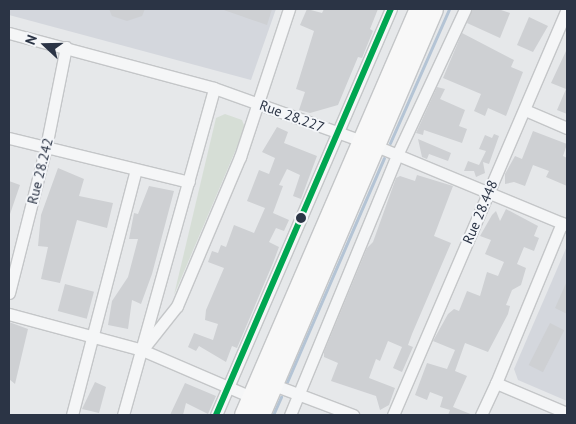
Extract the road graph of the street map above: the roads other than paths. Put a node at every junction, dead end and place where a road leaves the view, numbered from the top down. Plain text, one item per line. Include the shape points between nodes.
1 (289, 9) edge
2 (391, 9) edge
3 (419, 9) edge
4 (434, 9) edge
5 (464, 9) edge
6 (567, 9) edge
7 (9, 33) edge
8 (66, 47) junction
9 (214, 88) junction
10 (258, 103) junction
11 (525, 110) junction
12 (567, 128) edge
13 (340, 133) junction
14 (9, 138) edge
15 (369, 144) junction
16 (46, 146) junction
17 (397, 155) junction
18 (136, 170) junction
19 (189, 182) junction
20 (489, 193) junction
21 (565, 224) edge
22 (9, 293) edge
23 (9, 314) edge
24 (94, 334) junction
25 (142, 350) junction
26 (496, 383) junction
27 (274, 385) junction
28 (228, 387) junction
29 (299, 395) junction
30 (251, 397) junction
31 (567, 413) edge
32 (72, 415) edge
33 (123, 415) edge
34 (216, 415) edge
35 (244, 415) edge
36 (261, 415) edge
37 (290, 415) edge
38 (353, 415) edge
39 (393, 415) edge
40 (481, 415) edge

1 - 10 street
2 - 13 street
3 - 15 main road
4 - 15 main road
5 - 17 street
6 - 11 street, Rue 28.448
7 - 8 street, Rue 28.227
8 - 9 street, Rue 28.227
8 - 16 street, Rue 28.242
9 - 10 street, Rue 28.227
9 - 19 street
10 - 13 street, Rue 28.227
10 - 25 street via 177,306
11 - 12 street
11 - 20 street, Rue 28.448
13 - 15 street, Rue 28.227
13 - 28 street
14 - 16 street
15 - 17 street, Rue 28.227
15 - 27 main road
15 - 30 main road
16 - 18 street
16 - 22 street, Rue 28.242
17 - 20 street, Rue 28.227
17 - 29 street
18 - 19 street
18 - 24 street
19 - 25 street
20 - 21 street, Rue 28.227
20 - 39 street, Rue 28.448
21 - 26 street
23 - 24 street
24 - 25 street
24 - 32 street
25 - 28 street
25 - 33 street
26 - 31 street
26 - 40 street
27 - 29 street
27 - 30 street
27 - 36 main road
28 - 30 street
28 - 34 street
29 - 37 street
29 - 38 street
30 - 35 main road

